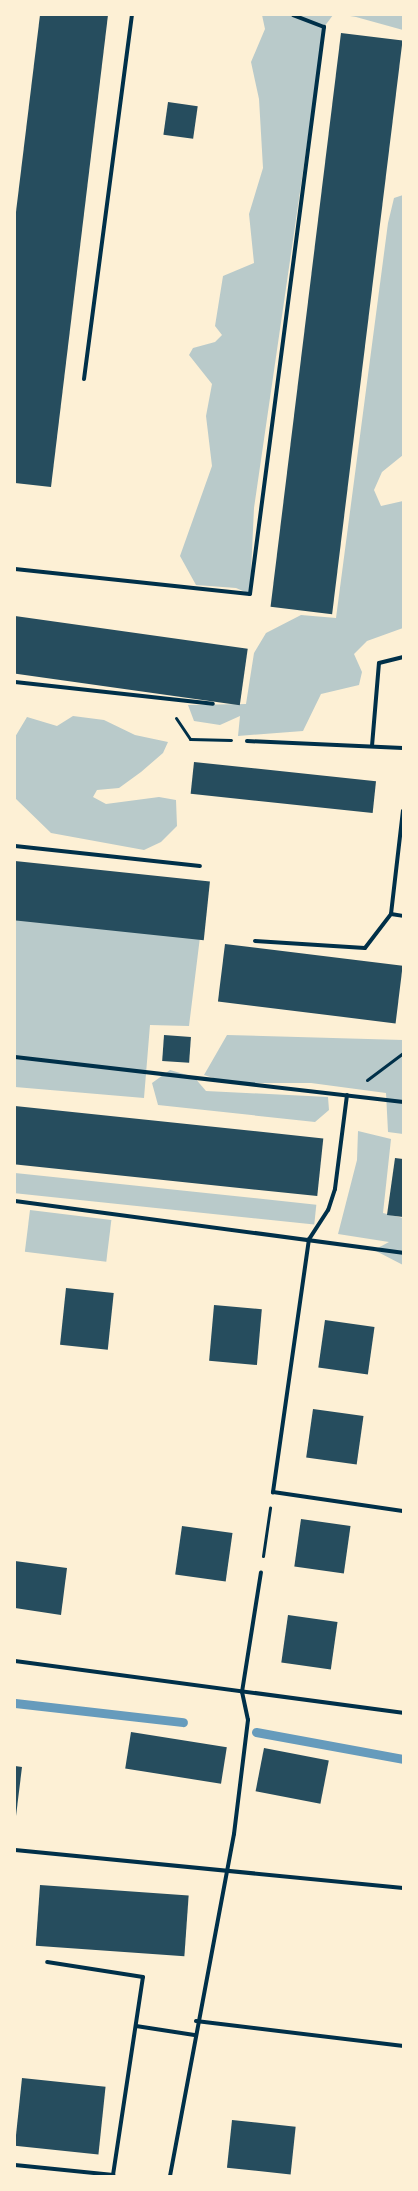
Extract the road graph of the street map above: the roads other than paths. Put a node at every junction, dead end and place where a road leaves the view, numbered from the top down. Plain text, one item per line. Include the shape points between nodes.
1 (132, 15) edge
2 (293, 15) edge
3 (84, 379) dead end
4 (15, 569) edge
5 (403, 657) edge
6 (15, 682) edge
7 (213, 704) dead end
8 (247, 741) road end
9 (372, 746) junction
10 (403, 748) edge
11 (403, 811) edge
12 (15, 846) edge
13 (200, 866) dead end
14 (391, 914) junction
15 (403, 916) edge
16 (255, 940) dead end
17 (15, 1057) edge
18 (347, 1095) junction
19 (403, 1102) edge
20 (15, 1201) edge
21 (308, 1239) junction
22 (403, 1253) edge
23 (403, 1511) edge
24 (260, 1572) road end
25 (15, 1661) edge
26 (242, 1692) junction
27 (403, 1713) edge
28 (15, 1850) edge
29 (227, 1870) junction
30 (403, 1888) edge
31 (47, 1962) dead end
32 (196, 2022) junction
33 (136, 2026) junction
34 (194, 2035) junction
35 (403, 2046) edge
36 (15, 2165) edge
37 (170, 2176) edge

1 - 3 lane
2 - 4 lane via 324,27 250,594
5 - 9 lane via 379,663
6 - 7 lane
8 - 9 lane
9 - 10 lane
11 - 14 lane
12 - 13 lane
14 - 15 lane
14 - 16 lane via 365,948
17 - 18 lane
18 - 19 lane
18 - 21 lane via 334,1188 328,1210
20 - 21 lane
21 - 22 lane
21 - 23 lane via 273,1492
24 - 26 lane
25 - 26 lane
26 - 27 lane
26 - 29 lane via 248,1720
28 - 29 lane
29 - 30 lane
29 - 32 lane
31 - 33 lane via 143,1977
32 - 34 lane
32 - 35 lane
33 - 34 lane
33 - 36 lane via 113,2175
34 - 37 lane

